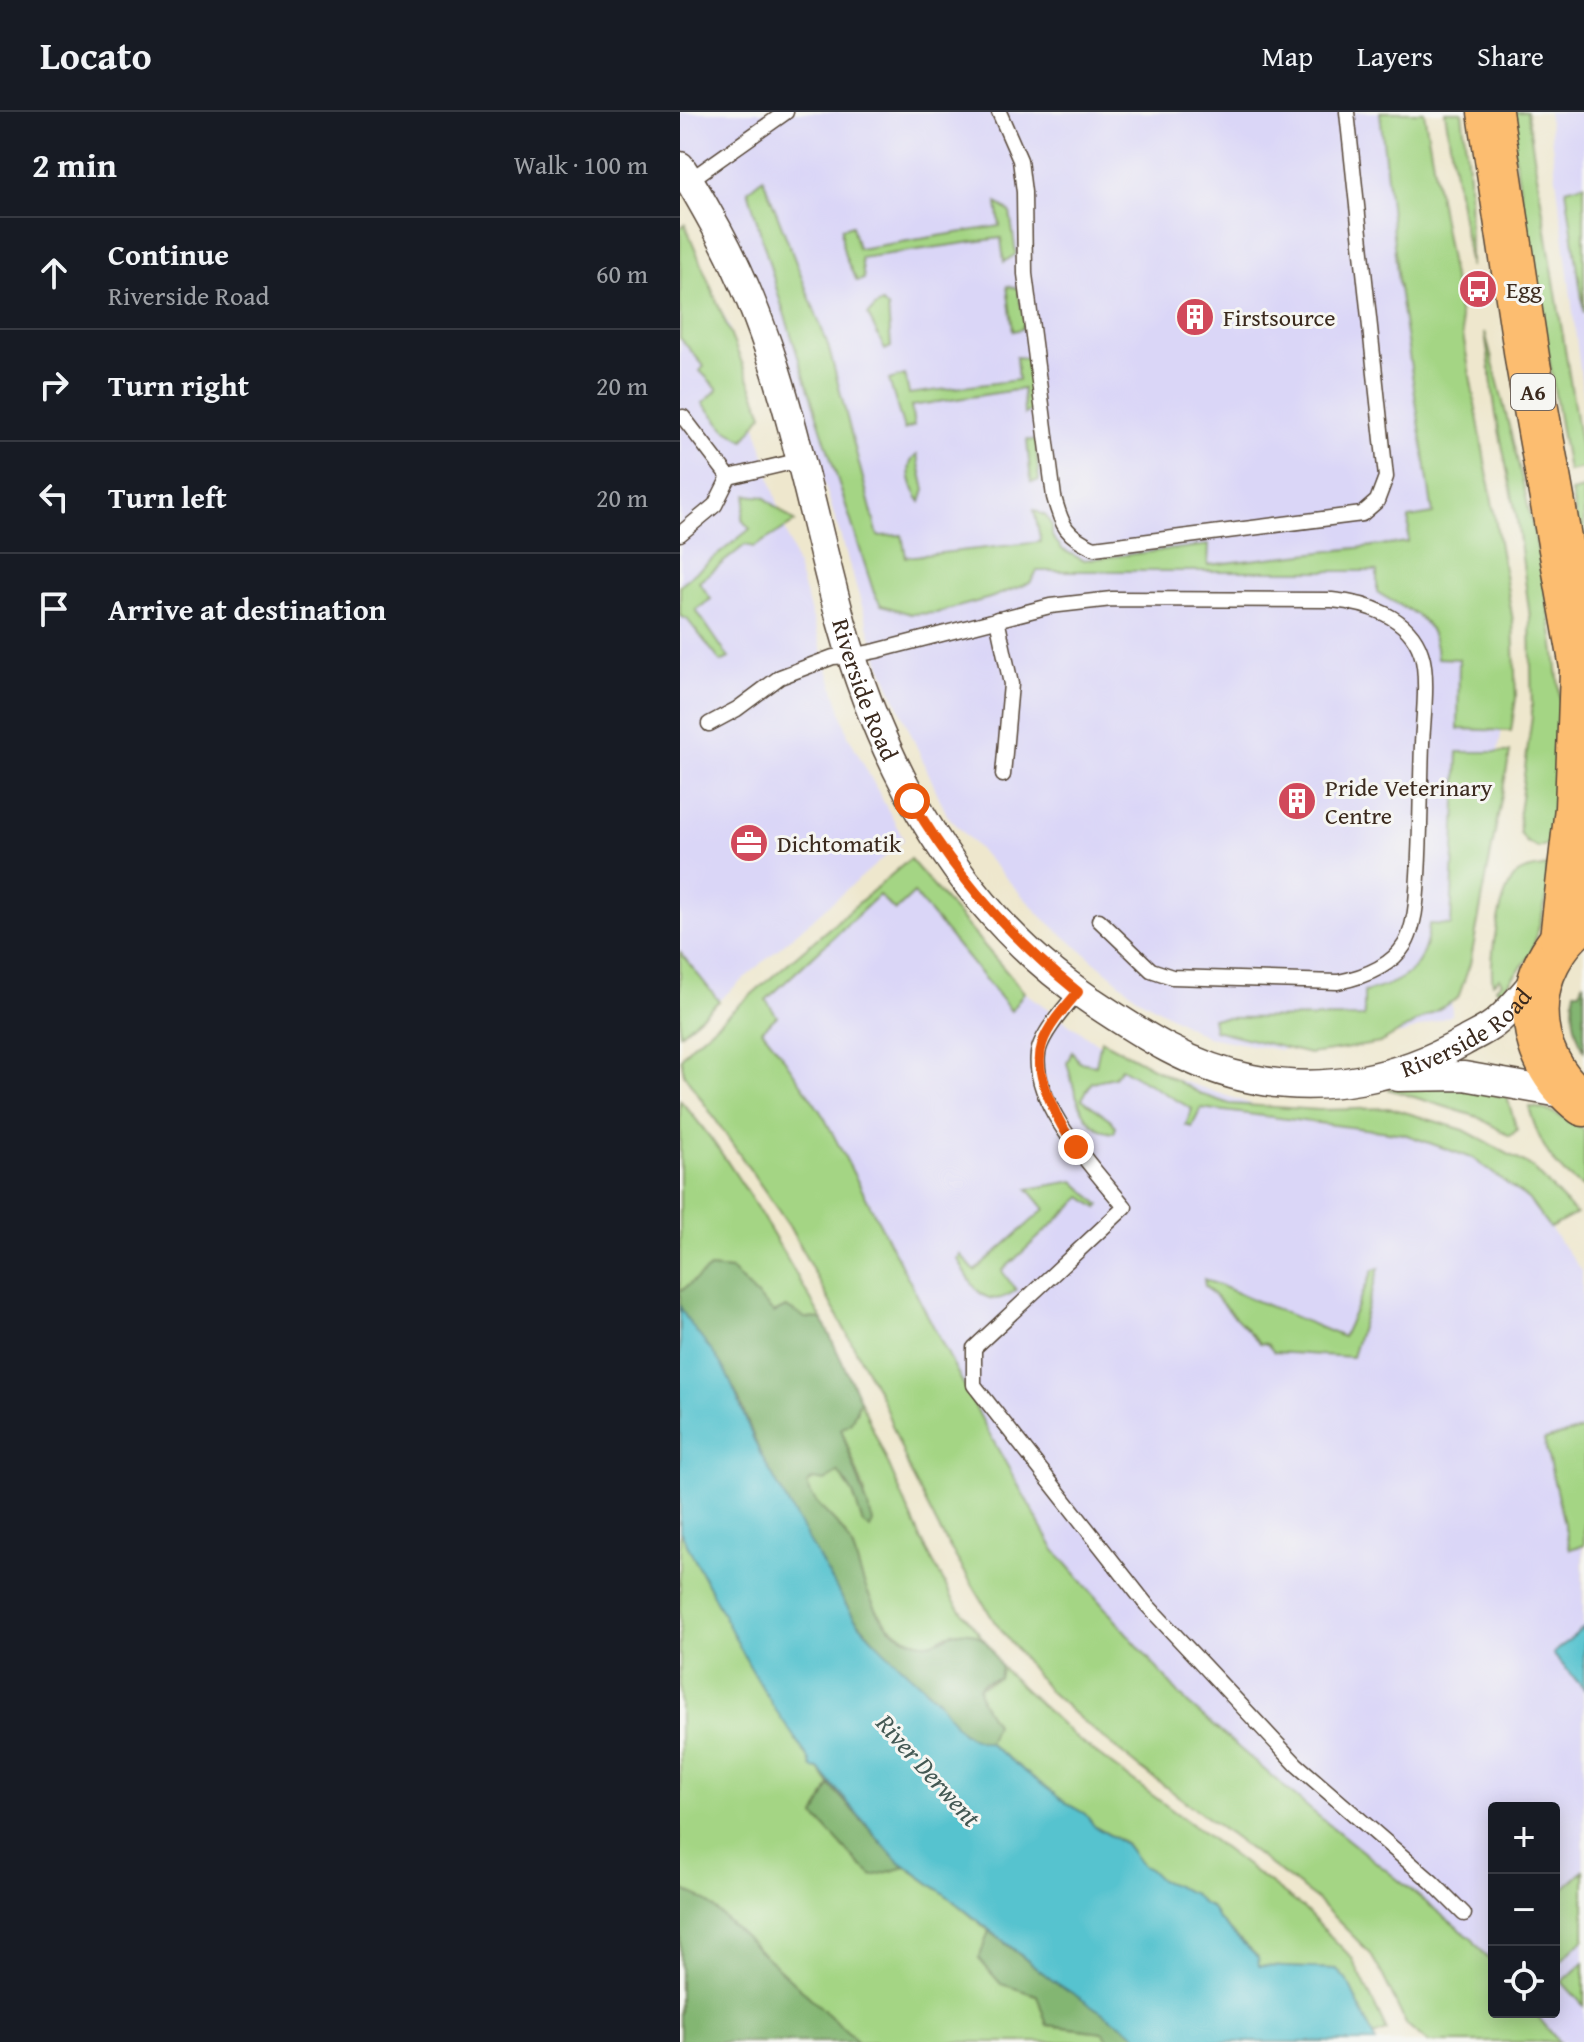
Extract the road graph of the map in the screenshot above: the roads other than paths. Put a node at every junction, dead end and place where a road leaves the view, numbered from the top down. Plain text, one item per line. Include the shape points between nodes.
1 (786, 112) edge
2 (999, 112) edge
3 (1347, 112) edge
4 (1490, 112) edge
5 (685, 173) edge
6 (683, 417) dead end
7 (801, 460) junction
8 (729, 477) junction
9 (680, 534) edge
10 (997, 619) junction
11 (851, 656) junction
12 (1583, 675) edge
13 (709, 724) dead end
14 (1003, 775) dead end
15 (1099, 920) dead end
16 (1563, 943) edge
17 (1078, 992) junction
18 (1380, 1077) junction
19 (1578, 1100) edge
20 (1464, 1914) dead end

1 - 5 lane
2 - 3 lane via 1020,160 1025,274 1054,497 1071,538 1094,548 1362,514 1377,501 1386,477
4 - 12 main road, A6
5 - 7 street, Riverside Road via 754,305
6 - 8 lane
7 - 8 lane
7 - 11 street, Riverside Road
8 - 9 lane via 715,505
10 - 11 lane
10 - 14 lane via 1011,684
10 - 15 lane via 1112,599 1350,602 1391,616 1421,653 1425,691 1416,906 1407,942 1394,959 1338,982 1172,977 1151,970
11 - 13 lane via 833,657 780,677
11 - 17 street, Riverside Road via 884,747 948,858 1010,931
12 - 16 main road, A6
16 - 18 street, Riverside Road via 1495,1023 1440,1055
16 - 19 main road, A6 via 1536,1001 1539,1040 1556,1077
17 - 18 street, Riverside Road via 1166,1049 1239,1077 1313,1084
17 - 20 lane via 1038,1052 1039,1076 1064,1133 1125,1207 974,1348 974,1385 1146,1604 1297,1765
18 - 19 street, Riverside Road via 1464,1076

